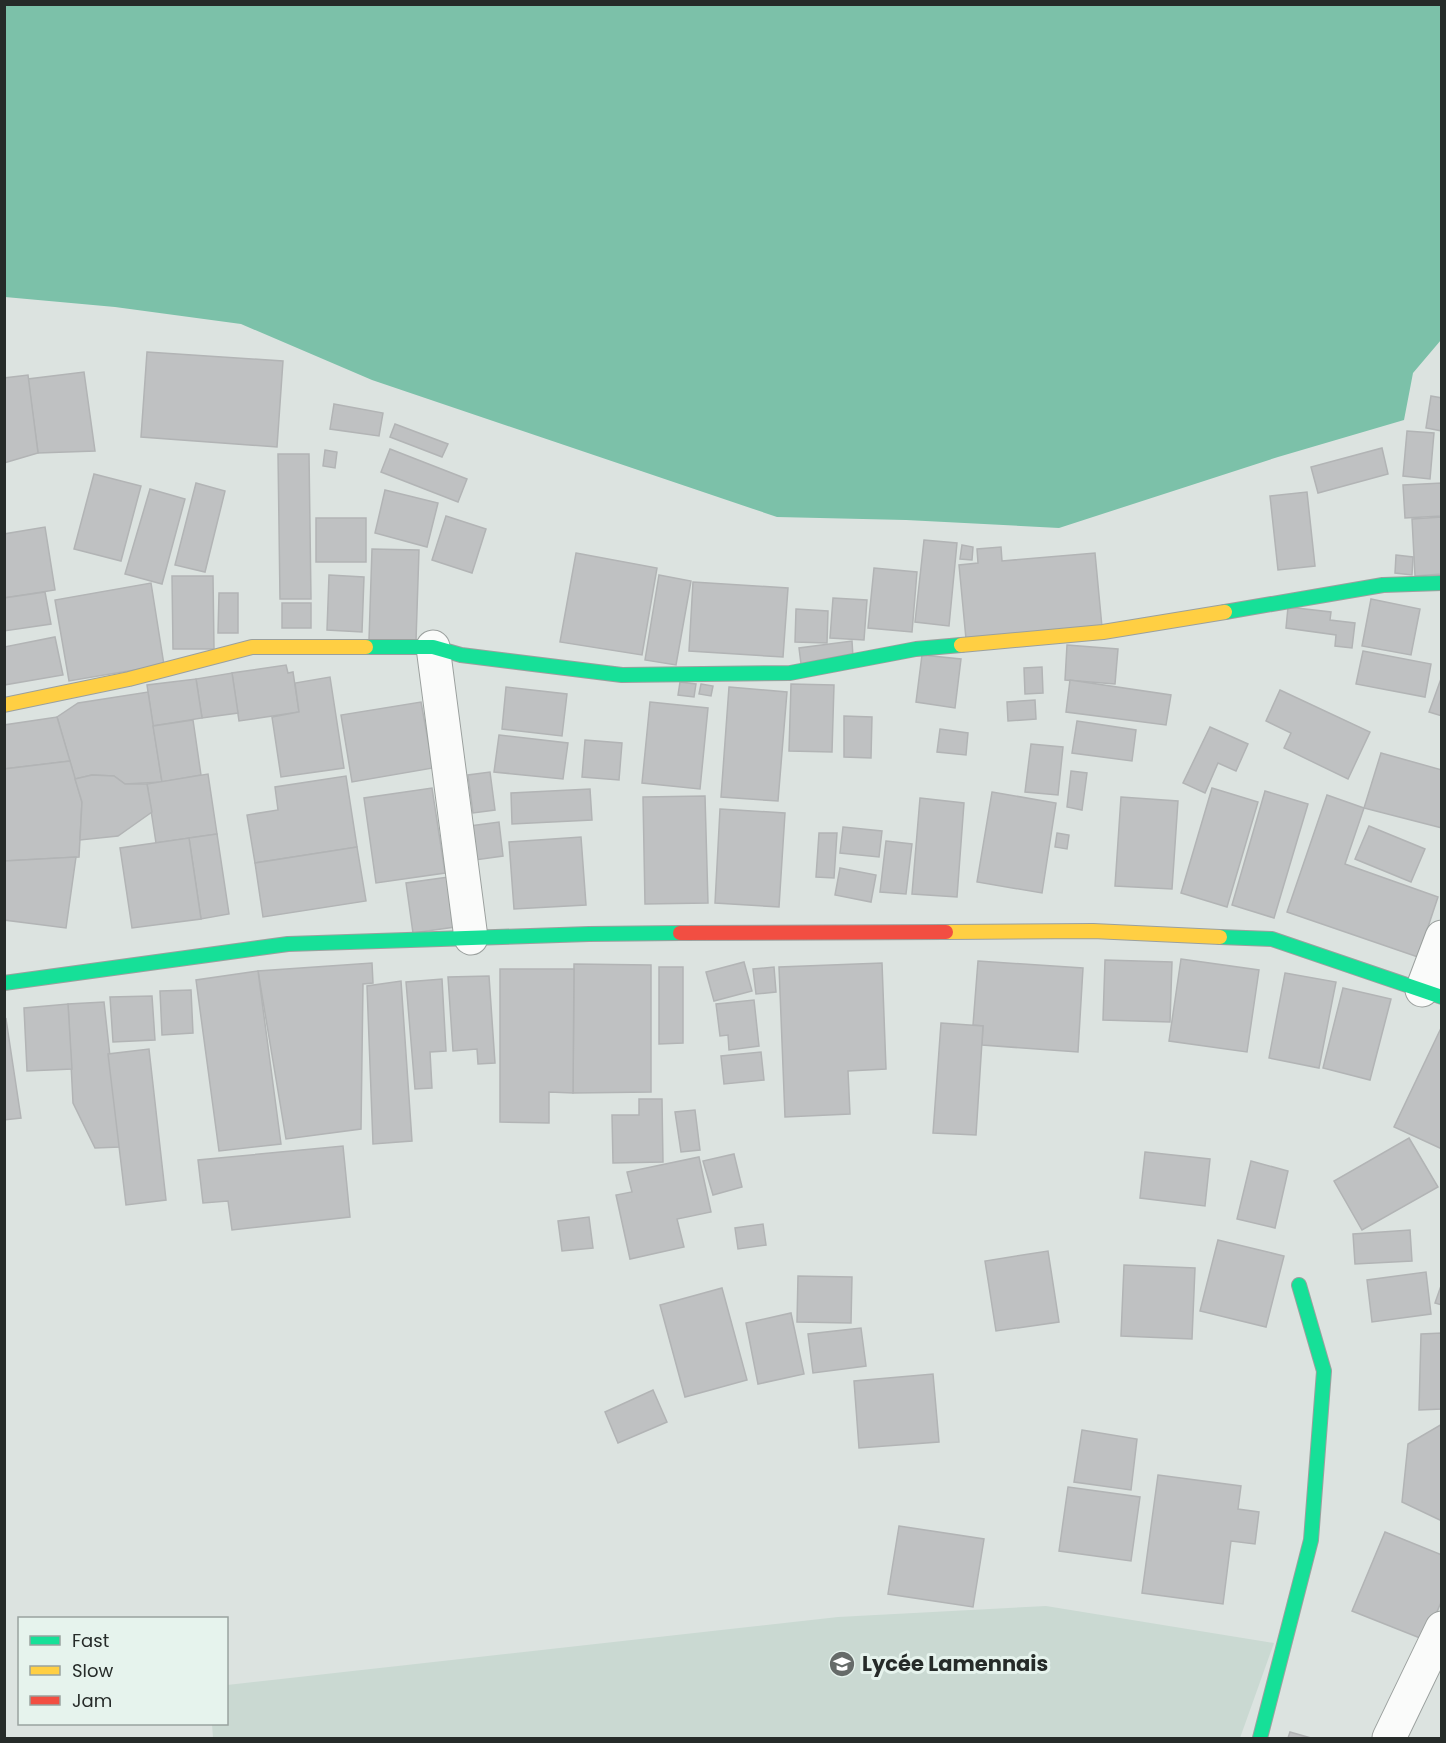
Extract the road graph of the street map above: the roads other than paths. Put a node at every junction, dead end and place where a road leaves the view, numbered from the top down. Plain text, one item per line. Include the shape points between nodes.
1 (1442, 583) edge
2 (433, 647) junction
3 (4, 705) edge
4 (1442, 937) edge
5 (471, 938) junction
6 (4, 983) edge
7 (1432, 994) edge
8 (1299, 1285) dead end
9 (1442, 1628) edge
10 (1260, 1738) edge
11 (1389, 1738) edge

1 - 2 street via 1383,585 1103,632 916,650 790,673 622,675 461,655
2 - 3 street via 252,647 129,679
2 - 5 street
4 - 7 street
5 - 6 street via 288,944
5 - 7 street via 1093,931 1272,939
8 - 10 street via 1324,1371 1311,1539
9 - 11 street

